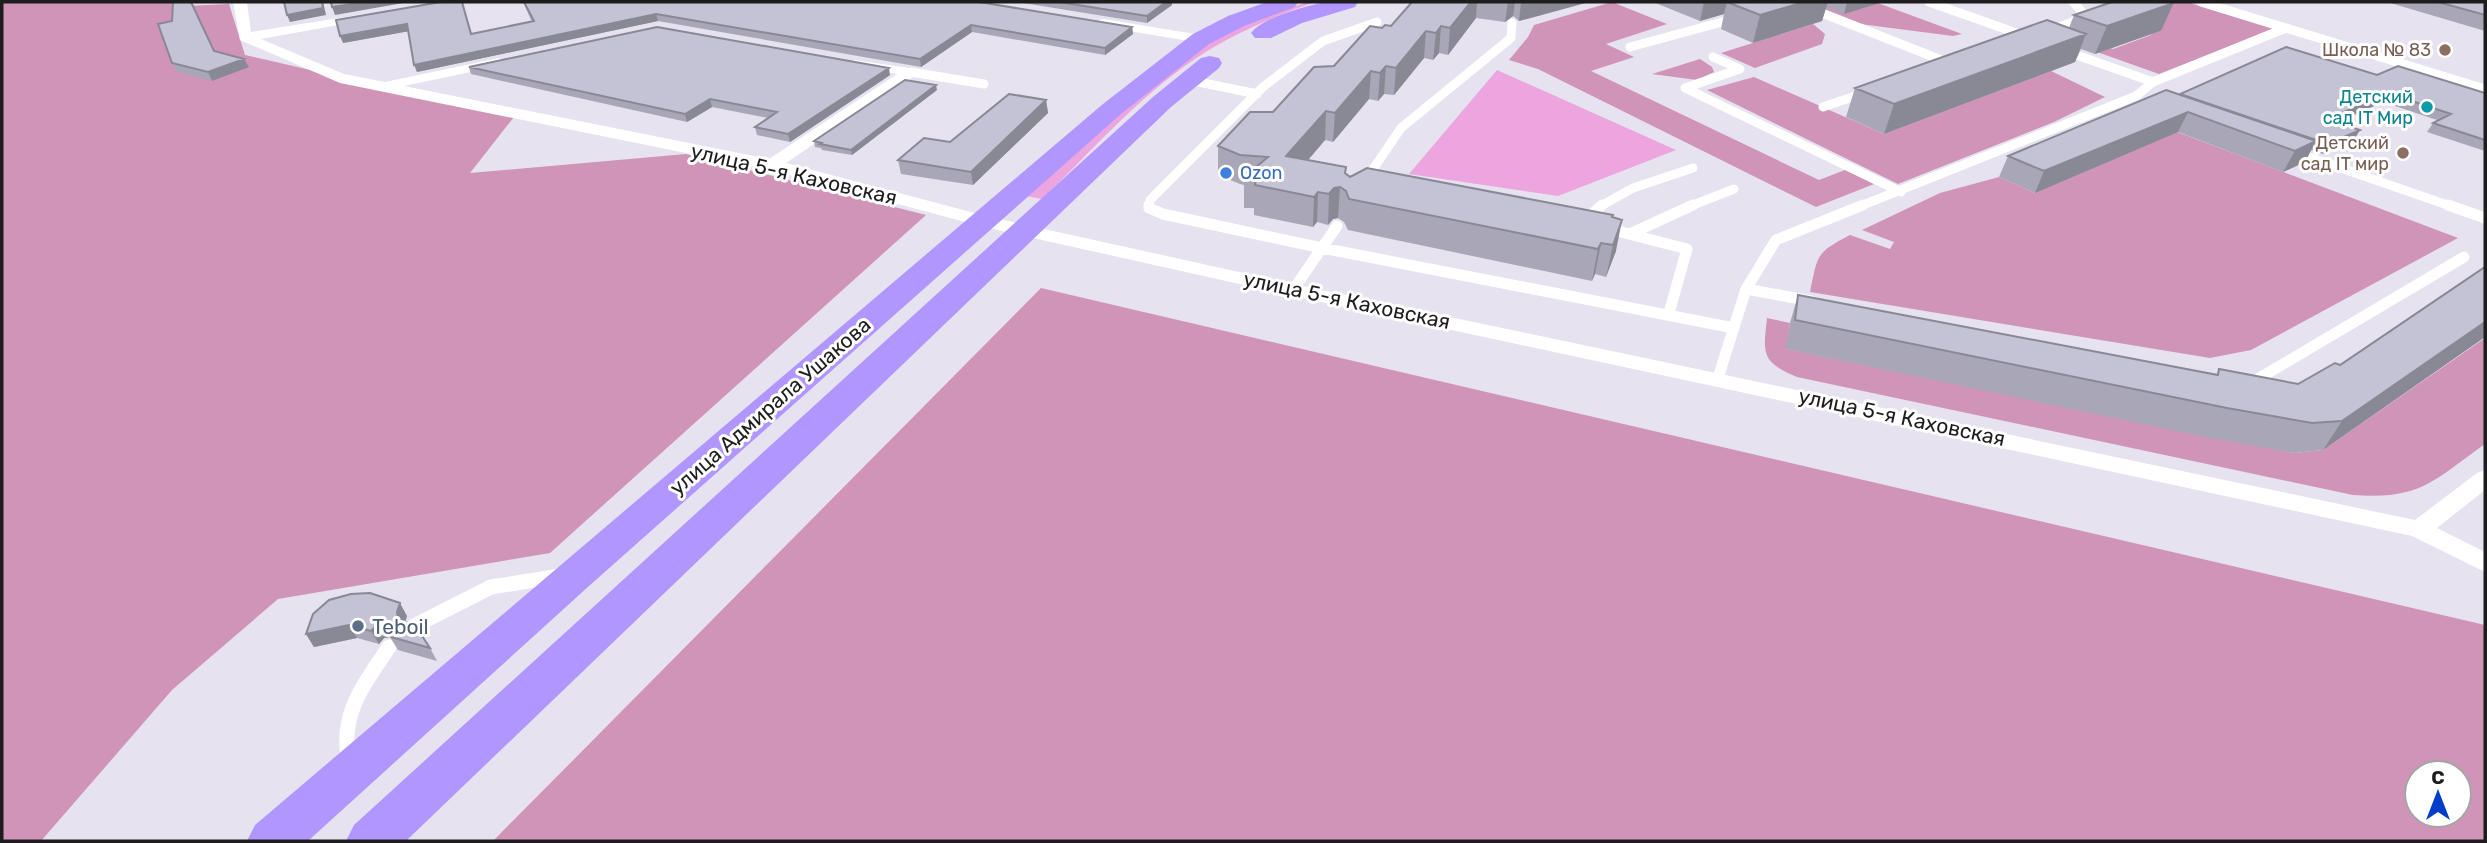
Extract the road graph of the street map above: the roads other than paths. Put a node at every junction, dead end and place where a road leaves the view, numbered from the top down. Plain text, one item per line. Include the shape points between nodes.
1 (240, 2) edge
2 (1347, 2) edge
3 (1795, 2) edge
4 (1929, 2) edge
5 (2073, 2) edge
6 (2201, 2) edge
7 (1279, 3) edge
8 (1782, 5) edge
9 (378, 14) edge
10 (1744, 16) dead end
11 (1086, 20) edge
12 (1377, 22) dead end
13 (1512, 23) dead end
14 (2286, 28) junction
15 (245, 37) junction
16 (1201, 38) junction
17 (2029, 38) junction
18 (2018, 41) edge
19 (2042, 42) edge
20 (1630, 47) dead end
21 (2054, 47) edge
22 (1713, 57) dead end
23 (513, 59) edge
24 (1960, 60) edge
25 (845, 61) edge
26 (1949, 63) junction
27 (1936, 68) edge
28 (911, 72) junction
29 (1189, 80) junction
30 (2153, 82) junction
31 (984, 84) dead end
32 (381, 86) junction
33 (1873, 89) edge
34 (2485, 89) edge
35 (1257, 94) junction
36 (2136, 96) junction
37 (2149, 101) edge
38 (1823, 107) dead end
39 (2278, 146) edge
40 (772, 165) junction
41 (1693, 168) dead end
42 (1364, 183) junction
43 (1377, 185) edge
44 (1734, 189) dead end
45 (1357, 192) edge
46 (1901, 192) junction
47 (2485, 218) edge
48 (984, 220) junction
49 (1570, 221) edge
50 (1582, 223) junction
51 (1337, 226) edge
52 (1028, 230) junction
53 (1632, 233) junction
54 (1321, 248) junction
55 (2464, 257) dead end
56 (1293, 289) junction
57 (1746, 289) junction
58 (1828, 304) edge
59 (1669, 313) junction
60 (1734, 328) junction
61 (1718, 378) junction
62 (2238, 380) edge
63 (2485, 478) edge
64 (2419, 529) junction
65 (2485, 563) edge
66 (574, 575) junction
67 (414, 626) edge
68 (389, 647) edge
69 (352, 772) junction
70 (273, 841) edge
71 (372, 841) edge

1 - 15 street
2 - 29 main road, улица Адмирала Ушакова via 1294,18 1241,44
3 - 8 lane
3 - 26 lane
4 - 17 lane
5 - 17 lane via 2082,18
6 - 14 lane
7 - 16 main road, улица Адмирала Ушакова
9 - 15 street
10 - 20 lane
11 - 16 street
12 - 35 lane via 1323,41
13 - 42 lane via 1511,38 1401,128
14 - 30 lane
14 - 34 lane
15 - 32 street, улица 5-я Каховская via 340,78
16 - 48 main road, улица Адмирала Ушакова
17 - 18 lane
17 - 19 lane
21 - 30 lane
22 - 46 lane via 1740,69 1685,88
23 - 32 street
24 - 26 lane
25 - 28 street
26 - 27 lane
28 - 31 lane
28 - 40 street
29 - 35 lane
29 - 52 main road, улица Адмирала Ушакова
30 - 36 lane
32 - 40 street, улица 5-я Каховская
33 - 38 lane
35 - 54 lane via 1150,200 1149,208
36 - 37 lane
36 - 46 lane
39 - 47 lane
40 - 48 street, улица 5-я Каховская
41 - 50 lane via 1618,194 1597,206
42 - 43 lane
42 - 45 lane
44 - 53 lane
46 - 57 lane via 1776,240
48 - 52 street, улица 5-я Каховская
48 - 66 main road, улица Адмирала Ушакова
49 - 50 lane
50 - 53 lane
51 - 54 lane
52 - 56 street, улица 5-я Каховская
52 - 71 main road, улица Адмирала Ушакова
53 - 59 lane via 1687,249
54 - 56 lane
54 - 59 lane
55 - 62 lane via 2251,383
56 - 61 street, улица 5-я Каховская
57 - 58 lane
57 - 60 lane
59 - 60 lane
60 - 61 lane
61 - 64 street, улица 5-я Каховская
63 - 64 street
64 - 65 street, улица 5-я Каховская
66 - 67 lane via 491,587
66 - 69 main road, улица Адмирала Ушакова
68 - 69 lane via 347,712 343,745
69 - 70 main road, улица Адмирала Ушакова

